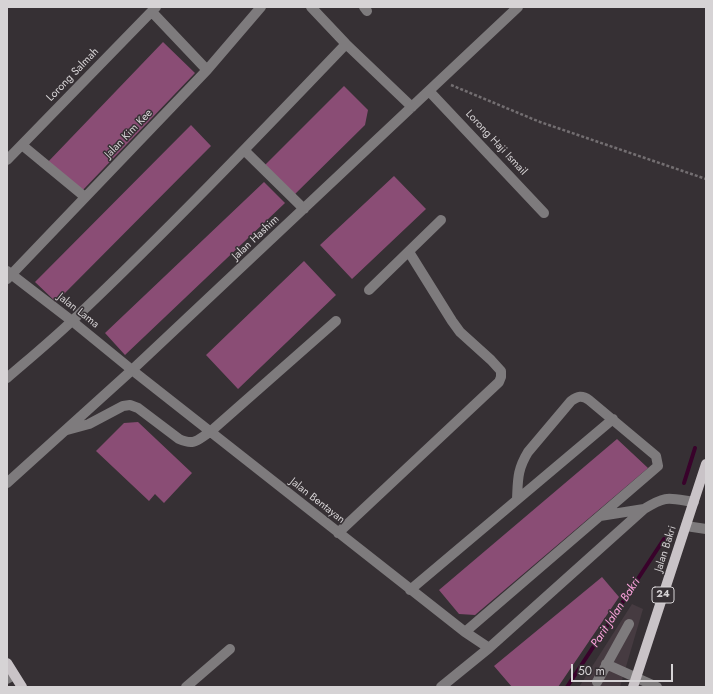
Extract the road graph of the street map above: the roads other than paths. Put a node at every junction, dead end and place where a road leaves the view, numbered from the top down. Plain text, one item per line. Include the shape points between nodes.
1 (261, 7) edge
2 (311, 7) edge
3 (518, 7) edge
4 (154, 10) edge
5 (346, 44) junction
6 (207, 70) junction
7 (430, 90) junction
8 (412, 107) junction
9 (22, 145) junction
10 (244, 150) junction
11 (7, 160) edge
12 (85, 197) junction
13 (304, 209) junction
14 (544, 212) dead end
15 (441, 220) dead end
16 (409, 252) junction
17 (8, 275) edge
18 (369, 290) dead end
19 (336, 320) dead end
20 (72, 321) junction
21 (132, 370) junction
22 (7, 378) edge
23 (613, 419) junction
24 (66, 430) junction
25 (210, 432) junction
26 (706, 464) edge
27 (7, 483) edge
28 (517, 500) junction
29 (694, 502) junction
30 (644, 509) junction
31 (600, 516) junction
32 (686, 526) junction
33 (706, 530) edge
34 (338, 533) junction
35 (410, 590) junction
36 (629, 624) dead end
37 (465, 632) junction
38 (489, 648) junction
39 (230, 649) dead end
40 (7, 663) edge
41 (606, 664) junction
42 (11, 677) edge
43 (596, 682) dead end
44 (634, 682) edge
45 (22, 687) edge
46 (186, 687) edge
47 (441, 687) edge
48 (657, 687) edge

1 - 6 street, Jalan Kim Kee
2 - 5 street
3 - 7 street, Jalan Hashim
4 - 6 street
4 - 9 street, Lorong Salmah
5 - 8 street
5 - 10 street
6 - 12 street, Jalan Kim Kee
7 - 8 street, Jalan Hashim
7 - 14 street, Lorong Haji Ismail
8 - 13 street, Jalan Hashim
9 - 11 street, Lorong Salmah
9 - 12 street
10 - 13 street
10 - 20 street
12 - 17 street, Jalan Kim Kee
13 - 21 street, Jalan Hashim
15 - 16 street
16 - 18 street
16 - 34 street via 460,332 491,360 501,371 501,377 499,382
17 - 20 street, Jalan Lama
19 - 25 street
20 - 21 street, Jalan Lama
20 - 22 street
21 - 24 street, Jalan Hashim
21 - 25 street, Jalan Bentayan
23 - 28 street
23 - 28 street via 586,397 576,397 571,401 523,460 518,473
23 - 31 street via 656,456 658,466
24 - 25 street via 89,424 123,406 130,405 186,442 193,443
24 - 27 street, Jalan Hashim
25 - 34 street, Jalan Bentayan
26 - 29 main road, Jalan Bakri / 24
28 - 35 street
29 - 30 street via 667,497
29 - 32 main road, Jalan Bakri / 24
30 - 31 street
30 - 38 street
31 - 37 street
32 - 33 street
32 - 44 main road, Jalan Bakri / 24
34 - 35 street, Jalan Bentayan
35 - 37 street, Jalan Bentayan
36 - 41 street
37 - 38 street, Jalan Bentayan
38 - 47 street
39 - 46 street
40 - 42 main road
41 - 43 street
41 - 44 street
42 - 45 main road
44 - 48 street

